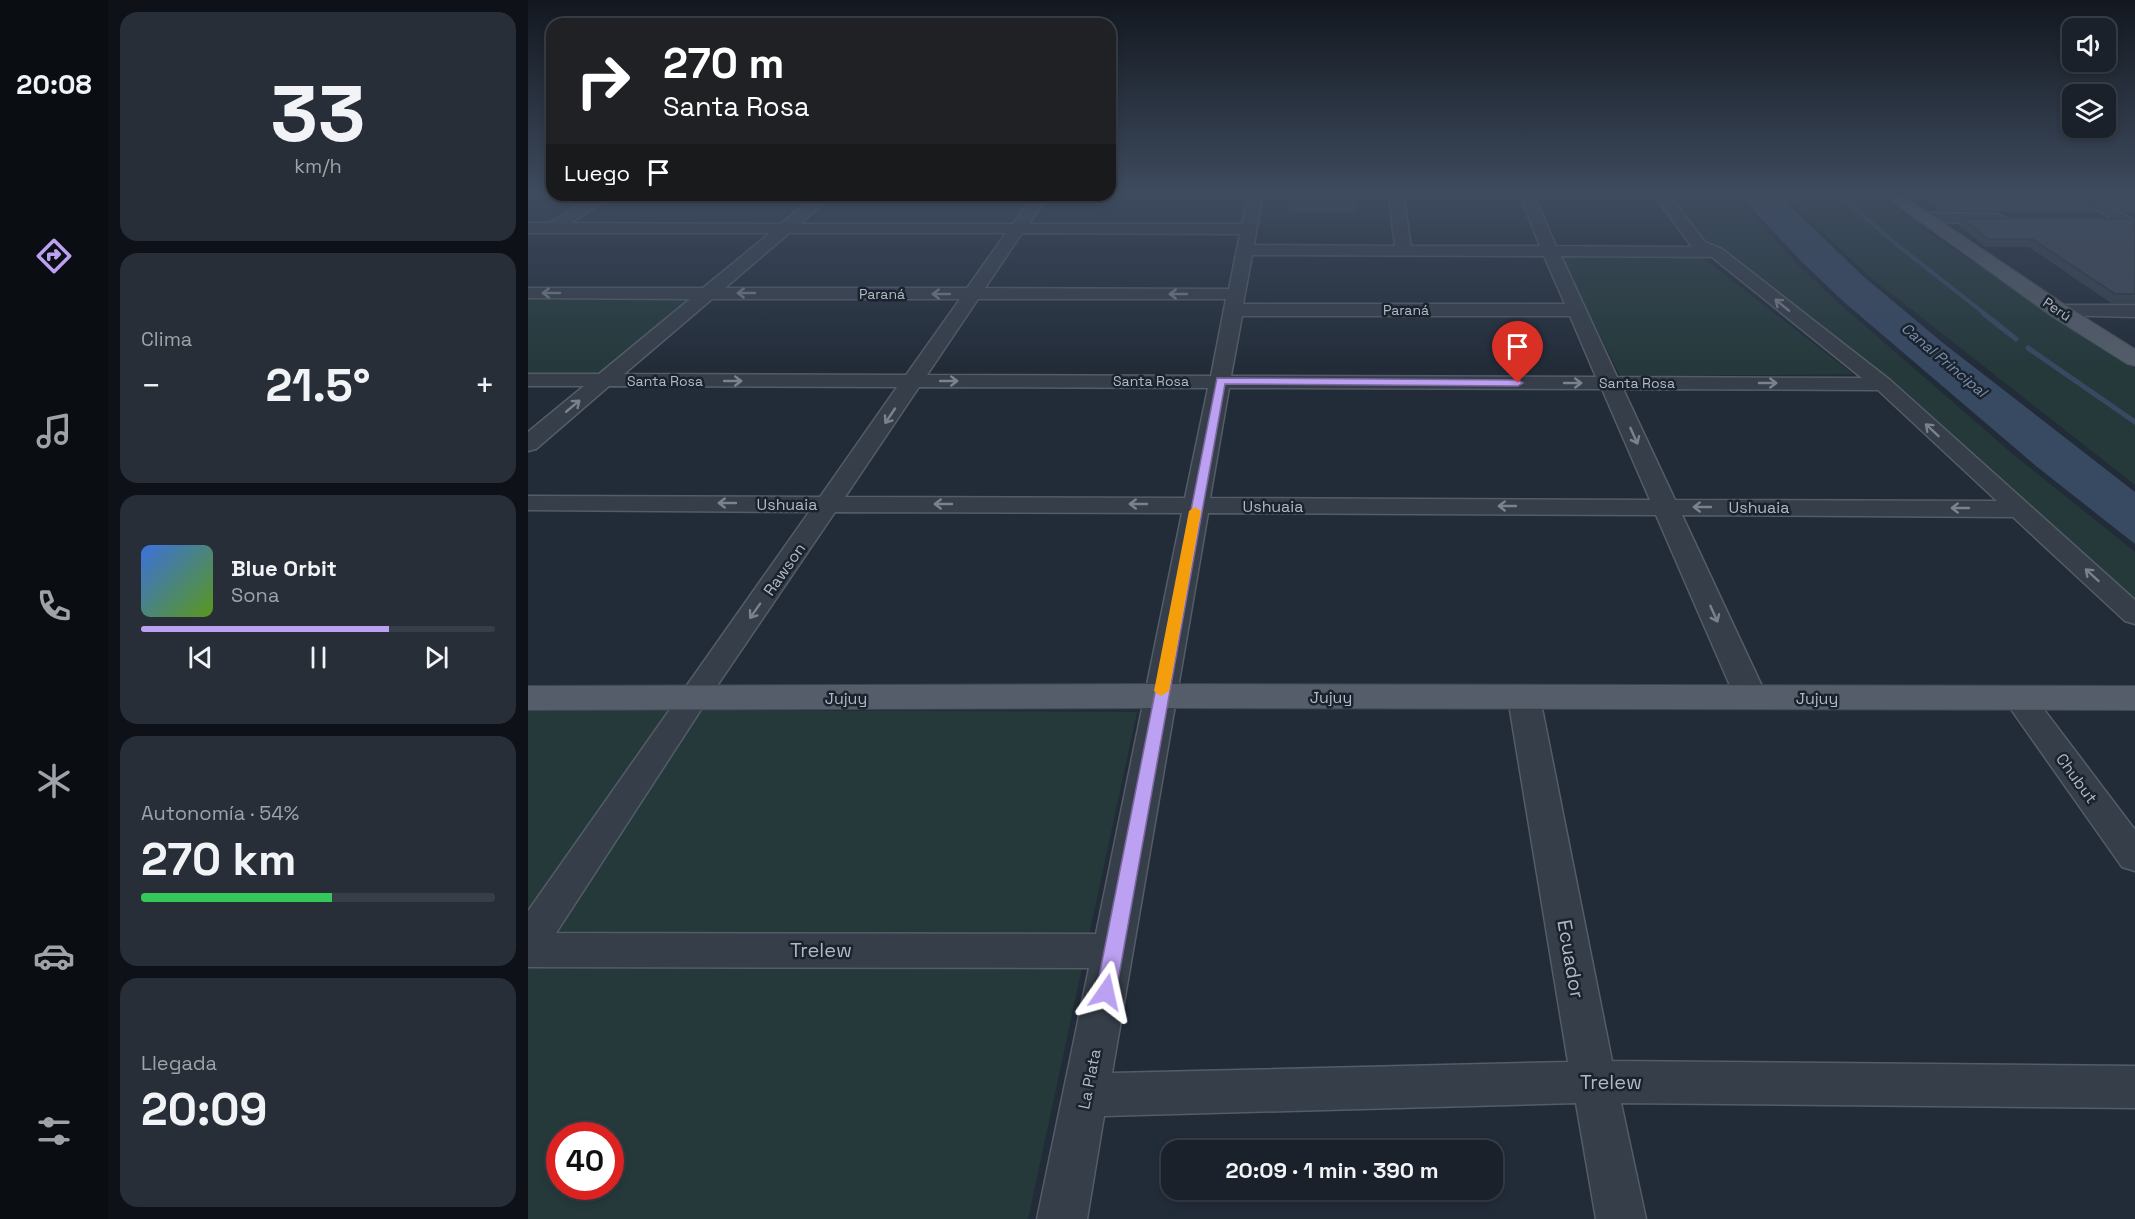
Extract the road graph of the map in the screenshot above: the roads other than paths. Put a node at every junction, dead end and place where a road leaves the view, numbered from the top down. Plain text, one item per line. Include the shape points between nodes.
1 (1550, 251) edge
2 (757, 252) edge
3 (1003, 252) edge
4 (1244, 252) edge
5 (1697, 252) edge
6 (1716, 252) joint
7 (1975, 252) edge
8 (528, 292) edge
9 (709, 293) junction
10 (974, 294) junction
11 (1235, 302) junction
12 (1578, 310) junction
13 (2059, 311) junction
14 (2135, 311) edge
15 (2135, 359) edge
16 (528, 380) edge
17 (604, 381) junction
18 (914, 381) junction
19 (1220, 381) junction
20 (1610, 383) junction
21 (1883, 384) junction
22 (528, 444) edge
23 (528, 503) edge
24 (830, 504) junction
25 (1197, 504) junction
26 (1666, 506) junction
27 (2018, 509) junction
28 (2135, 615) edge
29 (1160, 696) junction
30 (1751, 697) junction
31 (528, 698) edge
32 (693, 698) junction
33 (1524, 698) junction
34 (2019, 698) junction
35 (2135, 698) edge
36 (2135, 857) edge
37 (528, 943) edge
38 (528, 950) edge
39 (1114, 951) junction
40 (1594, 1082) junction
41 (2135, 1087) edge
42 (1086, 1095) junction
43 (1062, 1219) edge
44 (1621, 1219) edge

1 - 12 street
2 - 9 street
3 - 10 street, Rawson
4 - 11 street, La Plata
5 - 6 street
21 -> 6 street
7 - 13 main road, Perú
9 -> 8 street, Paraná
10 -> 9 street, Paraná
9 - 17 street
11 -> 10 street, Paraná
10 - 18 street, Rawson
11 - 12 street, Paraná
11 - 19 street, La Plata
12 - 20 street
13 - 14 street
13 - 15 main road, Perú
16 - 17 street, Santa Rosa
17 -> 18 street, Santa Rosa
22 -> 17 street
18 -> 19 street, Santa Rosa
18 -> 24 street, Rawson
19 -> 20 street, Santa Rosa
19 - 25 street, La Plata
20 -> 21 street, Santa Rosa
20 -> 26 street
27 -> 21 street
24 -> 23 street, Ushuaia
25 -> 24 street, Ushuaia
24 -> 32 street, Rawson
26 -> 25 street, Ushuaia
25 - 29 street, La Plata
27 -> 26 street, Ushuaia
26 -> 30 street
28 -> 27 street
29 - 32 main road, Jujuy
29 - 33 main road, Jujuy
29 - 39 street, La Plata
30 - 33 main road, Jujuy
30 - 34 main road, Jujuy
31 - 32 main road, Jujuy
32 - 37 street, Rawson
33 - 40 street, Ecuador
34 - 35 main road, Jujuy
34 - 36 street, Chubut
38 - 39 street, Trelew
39 - 42 street, La Plata
40 - 41 street, Trelew
40 - 42 street, Trelew
40 - 44 street, Ecuador
42 - 43 street, La Plata

